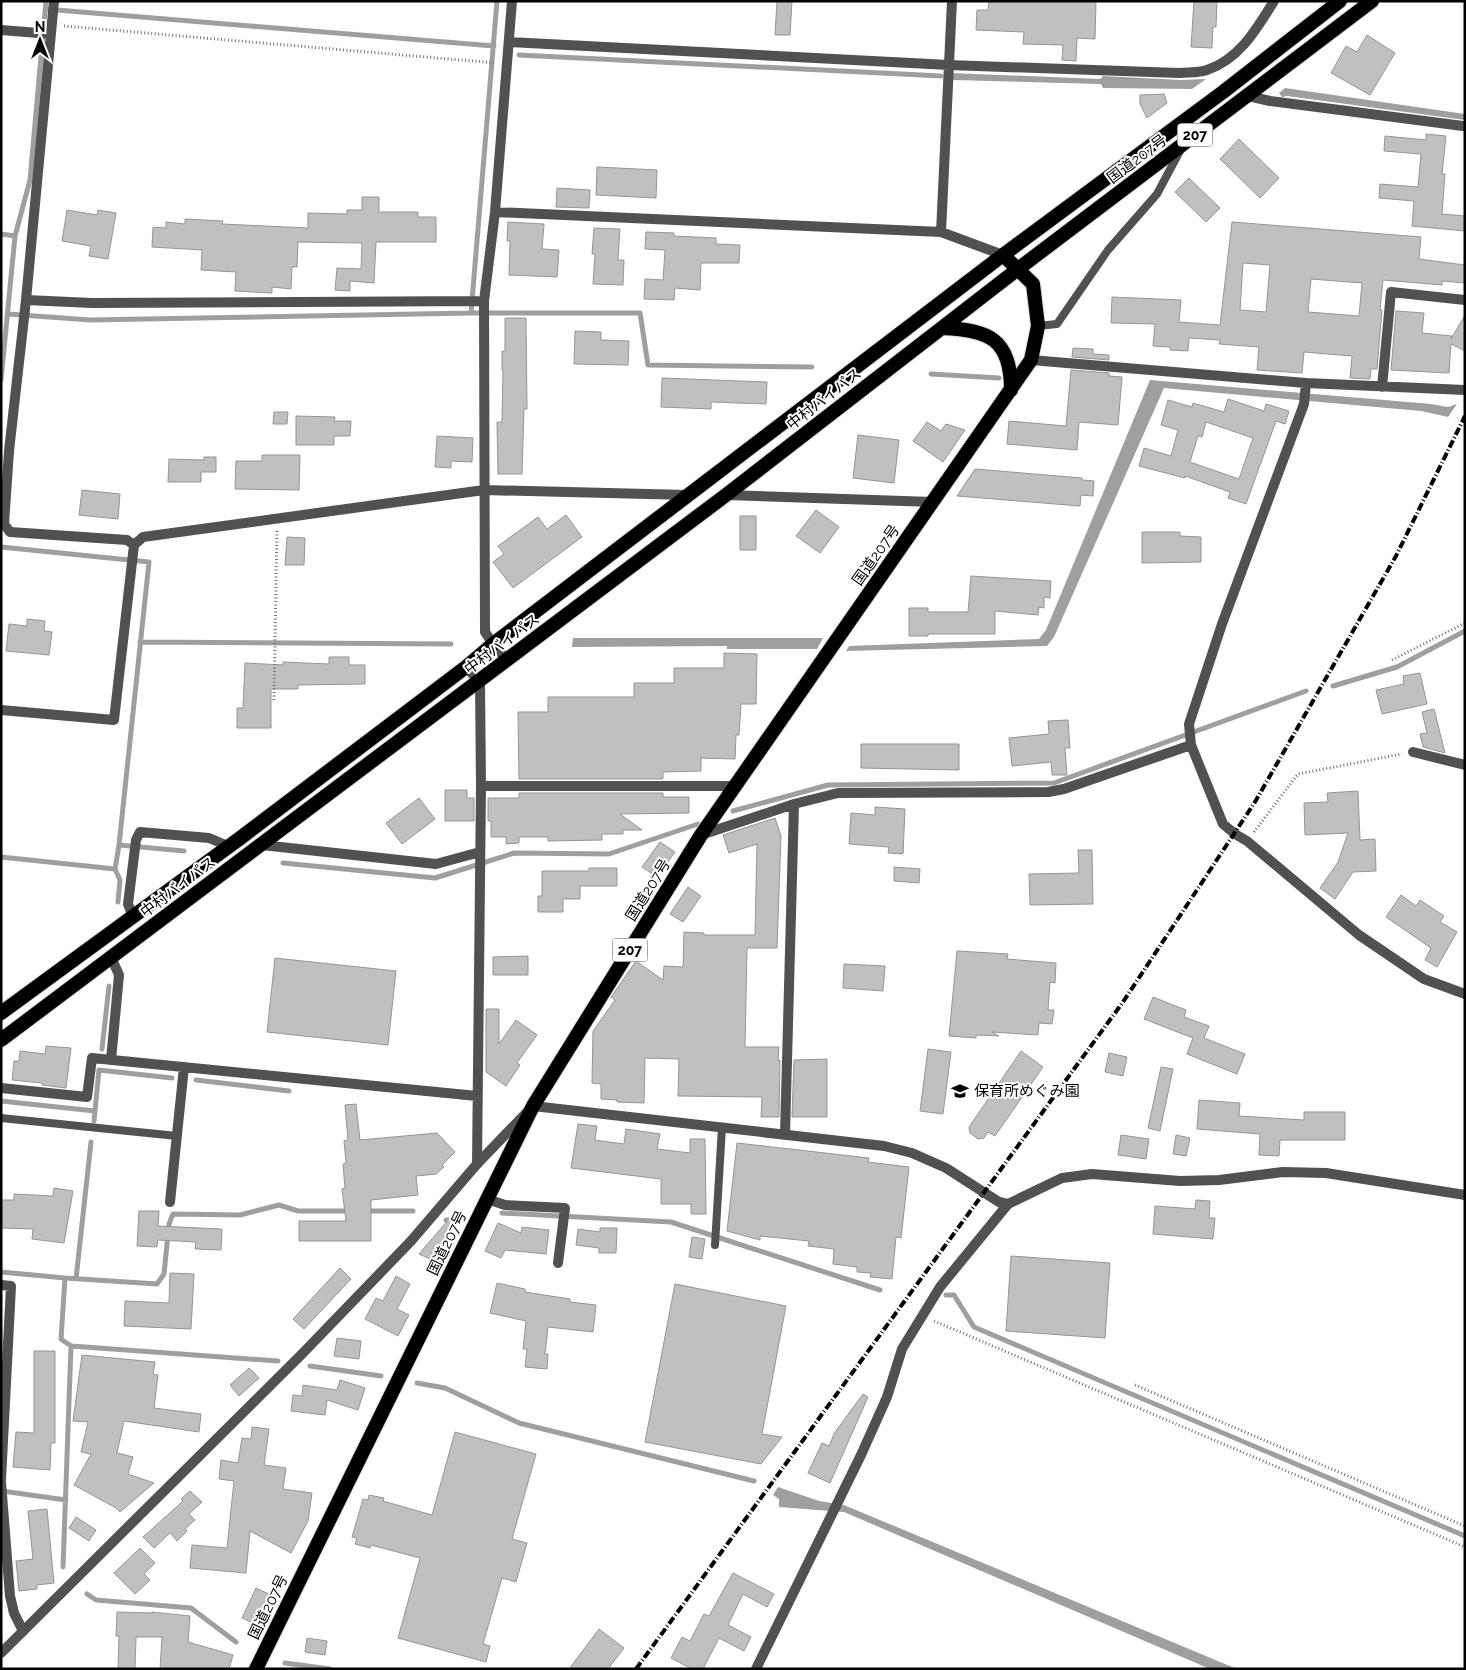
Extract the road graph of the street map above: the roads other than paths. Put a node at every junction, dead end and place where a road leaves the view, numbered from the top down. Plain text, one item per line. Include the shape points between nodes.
1 (512, 1) edge
2 (952, 1) edge
3 (1274, 1) edge
4 (1340, 1) edge
5 (1372, 1) edge
6 (54, 2) edge
7 (52, 25) junction
8 (1, 30) edge
9 (509, 42) junction
10 (949, 65) junction
11 (1248, 96) junction
12 (1464, 126) dead end
13 (1185, 143) junction
14 (495, 212) junction
15 (940, 232) junction
16 (1003, 255) junction
17 (1018, 269) junction
18 (1465, 300) edge
19 (484, 301) junction
20 (25, 304) junction
21 (1038, 326) junction
22 (943, 328) junction
23 (1031, 360) junction
24 (1306, 386) junction
25 (1382, 387) junction
26 (1011, 390) junction
27 (1465, 390) edge
28 (5, 450) edge
29 (484, 490) junction
30 (726, 495) junction
31 (688, 496) junction
32 (933, 502) junction
33 (133, 548) junction
34 (493, 644) junction
35 (508, 660) junction
36 (466, 667) junction
37 (480, 682) junction
38 (1, 710) edge
39 (1190, 737) junction
40 (1413, 752) road end
41 (1465, 765) edge
42 (482, 786) junction
43 (735, 786) junction
44 (794, 804) junction
45 (701, 835) junction
46 (262, 845) junction
47 (228, 846) junction
48 (480, 860) junction
49 (133, 917) junction
50 (111, 957) junction
51 (1465, 994) edge
52 (1, 1014) edge
53 (1, 1040) edge
54 (111, 1060) junction
55 (184, 1067) junction
56 (1, 1088) edge
57 (477, 1096) junction
58 (532, 1106) junction
59 (1, 1118) edge
60 (722, 1127) junction
61 (785, 1134) junction
62 (177, 1136) junction
63 (477, 1164) junction
64 (1465, 1195) edge
65 (487, 1199) junction
66 (170, 1202) dead end
67 (1008, 1204) junction
68 (715, 1245) dead end
69 (558, 1264) dead end
70 (1, 1285) edge
71 (1, 1481) edge
72 (2, 1499) edge
73 (23, 1631) junction
74 (1, 1653) edge
75 (256, 1669) edge
76 (756, 1669) edge

1 - 9 street
2 - 10 street
3 - 10 street via 1249,40 1224,62 1205,71 1179,73
4 - 16 highway, 国道207号 / 207
5 - 11 highway, 国道207号 / 207
6 - 7 street
7 - 8 street via 37,33
7 - 20 street
9 - 10 street
9 - 14 street
10 - 15 street
11 - 12 street
11 - 13 highway, 国道207号 / 207
13 - 17 highway, 国道207号 / 207
13 - 21 lane via 1157,194 1108,250 1057,324
14 - 15 street
14 - 19 street
15 - 16 street
16 - 17 highway, 国道207号 / 207
16 - 31 highway, 中村バイパス / 207
17 - 21 highway, 国道207号 / 207 via 1033,284
17 - 22 highway, 中村バイパス / 207
18 - 25 street via 1391,292
19 - 20 street
19 - 29 street
20 - 28 street
21 - 23 highway, 国道207号 / 207
22 - 26 highway via 972,330 997,342 1011,370
22 - 30 highway, 中村バイパス / 207
23 - 24 street
23 - 26 highway, 国道207号 / 207
24 - 25 street
24 - 39 street via 1304,404 1188,724
25 - 27 street
26 - 32 highway, 国道207号 / 207
28 - 33 street via 4,524 10,532 127,540
29 - 31 street
29 - 33 street via 143,538
29 - 34 street via 485,632
30 - 32 street
30 - 35 highway, 中村バイパス / 207
31 - 34 highway, 中村バイパス / 207
32 - 43 highway, 国道207号 / 207
33 - 38 street via 114,720
34 - 35 street
34 - 36 highway, 中村バイパス / 207
35 - 37 highway, 中村バイパス / 207
36 - 37 street
36 - 47 highway, 中村バイパス / 207
37 - 42 street
37 - 46 highway, 中村バイパス / 207
39 - 44 street via 1064,789 1048,792 838,794
39 - 51 street via 1222,824 1247,841 1359,935 1424,979
40 - 41 street
42 - 43 street
42 - 48 street
43 - 45 highway, 国道207号 / 207
44 - 45 street
44 - 61 street
45 - 58 highway, 国道207号 / 207
46 - 48 street via 436,864
46 - 50 highway, 中村バイパス / 207
47 - 49 highway, 中村バイパス / 207
47 - 49 street via 209,838 140,832 136,840 128,904
48 - 57 street
49 - 52 highway, 中村バイパス / 207
50 - 53 highway, 中村バイパス / 207
50 - 54 street via 119,975
54 - 55 street
54 - 56 street via 92,1058 87,1097
55 - 57 street
55 - 62 street
57 - 63 street
58 - 60 street
58 - 63 street
58 - 65 highway, 国道207号 / 207
59 - 62 lane
60 - 61 street
60 - 68 lane
61 - 67 street via 884,1146 912,1153 946,1168 999,1202
62 - 66 street
63 - 73 street via 411,1241 302,1354
64 - 67 street via 1326,1173 1283,1172 1180,1181 1092,1174 1062,1178
65 - 69 street via 504,1205 565,1208
65 - 75 highway, 国道207号 / 207
67 - 76 street via 940,1287 902,1349 887,1397
70 - 71 street via 11,1286
71 - 72 street
72 - 73 street via 10,1596 14,1614
73 - 74 street

